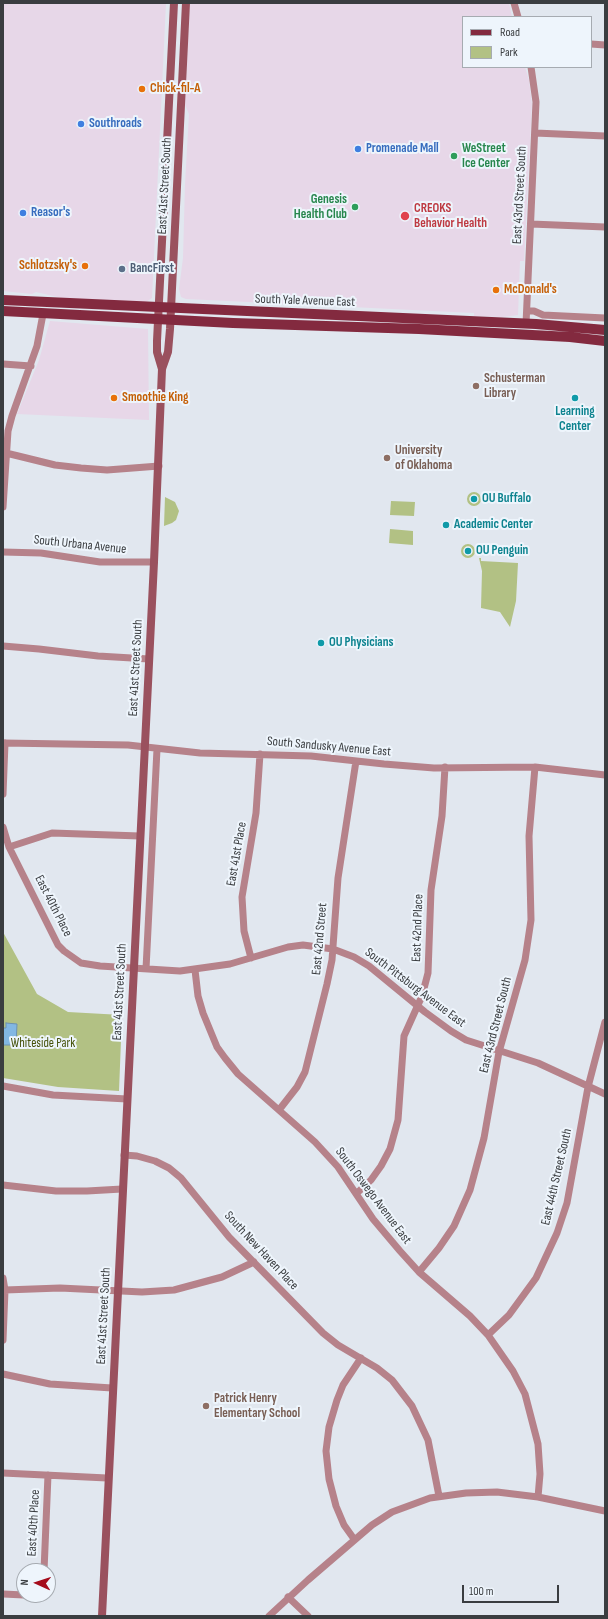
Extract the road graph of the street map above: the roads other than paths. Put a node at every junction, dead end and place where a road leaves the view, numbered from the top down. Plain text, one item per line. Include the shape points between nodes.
1 (174, 3) edge
2 (186, 3) edge
3 (514, 3) edge
4 (518, 16) edge
5 (592, 44) edge
6 (605, 45) edge
7 (531, 68) edge
8 (180, 121) junction
9 (169, 122) junction
10 (168, 130) junction
11 (180, 131) junction
12 (535, 133) junction
13 (605, 136) edge
14 (531, 224) junction
15 (605, 227) edge
16 (3, 300) edge
17 (159, 308) junction
18 (171, 308) junction
19 (3, 311) edge
20 (527, 311) junction
21 (43, 314) junction
22 (334, 315) junction
23 (605, 318) edge
24 (158, 319) junction
25 (170, 320) junction
26 (526, 324) junction
27 (318, 325) junction
28 (605, 330) edge
29 (524, 335) junction
30 (605, 341) edge
31 (3, 364) edge
32 (31, 366) junction
33 (162, 369) junction
34 (6, 453) junction
35 (159, 466) junction
36 (3, 507) edge
37 (3, 552) edge
38 (154, 562) junction
39 (3, 646) edge
40 (149, 659) junction
41 (4, 743) edge
42 (144, 748) junction
43 (157, 750) junction
44 (260, 754) junction
45 (356, 761) junction
46 (445, 767) junction
47 (534, 767) junction
48 (605, 775) edge
49 (3, 794) edge
50 (3, 827) edge
51 (140, 836) junction
52 (9, 847) junction
53 (333, 949) junction
54 (251, 958) junction
55 (133, 968) junction
56 (146, 969) junction
57 (195, 970) junction
58 (417, 1005) junction
59 (605, 1022) edge
60 (499, 1052) junction
61 (3, 1086) edge
62 (588, 1087) junction
63 (605, 1094) edge
64 (127, 1099) junction
65 (279, 1110) junction
66 (124, 1155) junction
67 (3, 1185) edge
68 (122, 1189) junction
69 (357, 1193) junction
70 (254, 1262) junction
71 (418, 1272) junction
72 (3, 1278) edge
73 (5, 1290) junction
74 (117, 1291) junction
75 (488, 1335) junction
76 (3, 1340) edge
77 (361, 1358) junction
78 (3, 1374) edge
79 (112, 1388) junction
80 (3, 1473) edge
81 (48, 1475) junction
82 (108, 1478) junction
83 (439, 1496) junction
84 (538, 1497) junction
85 (605, 1511) edge
86 (354, 1539) junction
87 (44, 1563) edge
88 (3, 1594) edge
89 (16, 1595) edge
90 (288, 1597) junction
91 (102, 1616) edge
92 (269, 1616) edge
93 (308, 1616) edge

1 - 9 main road, East 41st Street South
2 - 8 main road, East 41st Street South
3 - 4 street
5 - 6 street
7 - 12 street, East 43rd Street South via 535,89
8 - 9 main road
8 - 11 main road, East 41st Street South
9 - 10 main road, East 41st Street South
10 - 11 main road
10 - 17 main road, East 41st Street South
11 - 18 main road, East 41st Street South
12 - 13 street
12 - 14 street, East 43rd Street South
14 - 15 street
14 - 20 street, East 43rd Street South
16 - 17 main road, South Yale Avenue East
17 - 18 main road, South Yale Avenue East
17 - 24 main road, East 41st Street South
18 - 22 main road, South Yale Avenue East
18 - 25 main road, East 41st Street South
19 - 21 main road, South Yale Avenue East
20 - 23 street via 543,315
20 - 26 street, East 43rd Street South
21 - 24 main road, South Yale Avenue East
21 - 32 street
22 - 26 main road, South Yale Avenue East
22 - 27 main road
24 - 25 main road, South Yale Avenue East
24 - 33 main road, East 41st Street South via 157,352
25 - 27 main road, South Yale Avenue East
25 - 33 main road, East 41st Street South via 168,352
26 - 28 main road, South Yale Avenue East
26 - 29 main road
27 - 29 main road, South Yale Avenue East
29 - 30 main road, South Yale Avenue East
31 - 32 street
32 - 34 street via 12,416
33 - 35 main road, East 41st Street South
34 - 35 street via 55,465 81,468 107,470
34 - 36 street
35 - 38 main road, East 41st Street South
37 - 38 street, South Urbana Avenue via 41,553 100,562
38 - 40 main road, East 41st Street South
39 - 40 street
40 - 42 main road, East 41st Street South
41 - 42 street, South Sandusky Avenue East via 128,745
41 - 49 street
42 - 43 street, South Sandusky Avenue East
42 - 51 main road, East 41st Street South
43 - 44 street, South Sandusky Avenue East via 200,754
43 - 56 street, East 41st Street South
44 - 45 street, South Sandusky Avenue East
44 - 54 street, East 41st Place via 256,814 242,897 244,931
45 - 46 street, South Sandusky Avenue East
45 - 53 street, East 42nd Street via 338,878
46 - 47 street, South Sandusky Avenue East
46 - 58 street, East 42nd Place via 442,816 431,890 428,973 426,986
47 - 48 street, South Sandusky Avenue East
47 - 60 street, East 43rd Street South via 529,836 529,941
50 - 52 street, East 40th Place
51 - 52 street via 52,833
51 - 55 main road, East 41st Street South
52 - 55 street, East 40th Place via 55,940 64,951 81,963
53 - 54 street, South Pittsburg Avenue East via 294,946 271,950
53 - 58 street, South Pittsburg Avenue East via 369,966
53 - 65 street, East 42nd Street via 305,1072
54 - 57 street, South Pittsburg Avenue East
55 - 56 street, South Pittsburg Avenue East
55 - 64 main road, East 41st Street South
56 - 57 street, South Pittsburg Avenue East
57 - 65 street, South Oswego Avenue East via 198,996 210,1033 218,1047 238,1074
58 - 60 street, South Pittsburg Avenue East via 451,1032
58 - 69 street, East 42nd Place via 404,1036 399,1114 395,1134 381,1166
59 - 62 street, East 44th Street South
60 - 62 street, South Pittsburg Avenue East via 538,1063
60 - 71 street, East 43rd Street South via 484,1138 470,1190 454,1226
61 - 64 street via 53,1095
62 - 63 street, South Pittsburg Avenue East
62 - 75 street, East 44th Street South via 567,1202 557,1233 536,1278 509,1315
64 - 66 main road, East 41st Street South
65 - 69 street, South Oswego Avenue East via 315,1142
66 - 68 main road, East 41st Street South
66 - 70 street, South New Haven Place via 146,1158 169,1168 191,1189 229,1237
67 - 68 street via 56,1191
68 - 74 main road, East 41st Street South
69 - 71 street, South Oswego Avenue East via 373,1219
70 - 74 street via 222,1277 174,1290
70 - 77 street, South New Haven Place via 324,1333 338,1345
71 - 75 street, South Oswego Avenue East via 470,1316
72 - 73 street
73 - 74 street via 60,1288
73 - 76 street
74 - 79 main road, East 41st Street South
75 - 84 street via 513,1371 524,1394 538,1444
77 - 83 street, South New Haven Place via 392,1380 412,1406 428,1440
77 - 86 street via 343,1385 337,1400 329,1427 326,1451 334,1499 344,1525
78 - 79 street via 50,1384
79 - 82 main road, East 41st Street South
80 - 81 street
81 - 82 street
81 - 87 street, East 40th Place
82 - 91 main road, East 41st Street South
83 - 84 street via 497,1492
83 - 86 street via 392,1512
84 - 85 street
86 - 90 street
88 - 89 street
90 - 92 street
90 - 93 street

